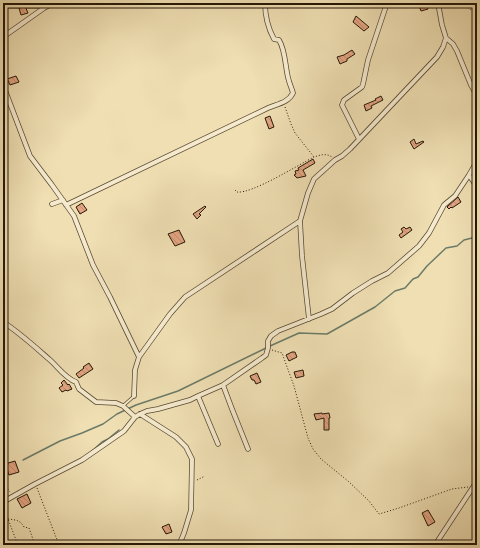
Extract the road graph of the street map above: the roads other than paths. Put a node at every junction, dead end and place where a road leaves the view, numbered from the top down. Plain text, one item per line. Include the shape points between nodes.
1 (53, 3) edge
2 (265, 3) edge
3 (387, 3) edge
4 (438, 3) edge
5 (3, 37) edge
6 (446, 38) junction
7 (3, 85) edge
8 (477, 96) edge
9 (359, 139) junction
10 (477, 160) edge
11 (469, 175) junction
12 (477, 187) edge
13 (63, 200) junction
14 (52, 204) dead end
15 (66, 205) junction
16 (300, 221) junction
17 (309, 319) junction
18 (3, 322) edge
19 (139, 357) junction
20 (223, 385) junction
21 (134, 396) joint
22 (198, 396) junction
23 (116, 403) junction
24 (140, 414) junction
25 (135, 417) junction
26 (218, 444) dead end
27 (248, 449) dead end
28 (477, 481) edge
29 (3, 504) edge
30 (178, 545) edge
31 (435, 545) edge

1 - 5 street
2 - 15 street via 271,34 274,40 281,43 293,93 291,98
3 - 9 street via 368,60 363,84 342,102
4 - 6 street
6 - 8 street via 457,51
6 - 9 street via 437,57
7 - 13 street via 30,156
9 - 16 street via 314,179
10 - 11 street
11 - 12 street
11 - 17 street via 455,196 444,205 429,233 406,258 388,273 353,293 332,309
13 - 14 street
13 - 15 street
15 - 19 street via 74,216 93,265
16 - 17 street
16 - 19 street via 185,296
17 - 20 street via 271,336 266,354
18 - 23 street via 20,334 70,380 76,382 79,389 88,397 96,402
19 - 21 street via 135,370
20 - 22 street
20 - 27 street
21 - 23 lane via 124,405
22 - 24 street
22 - 26 street
23 - 25 street
24 - 25 street
24 - 30 street via 176,438 186,447 192,459 192,510
25 - 29 street via 124,431 82,460
28 - 31 street

